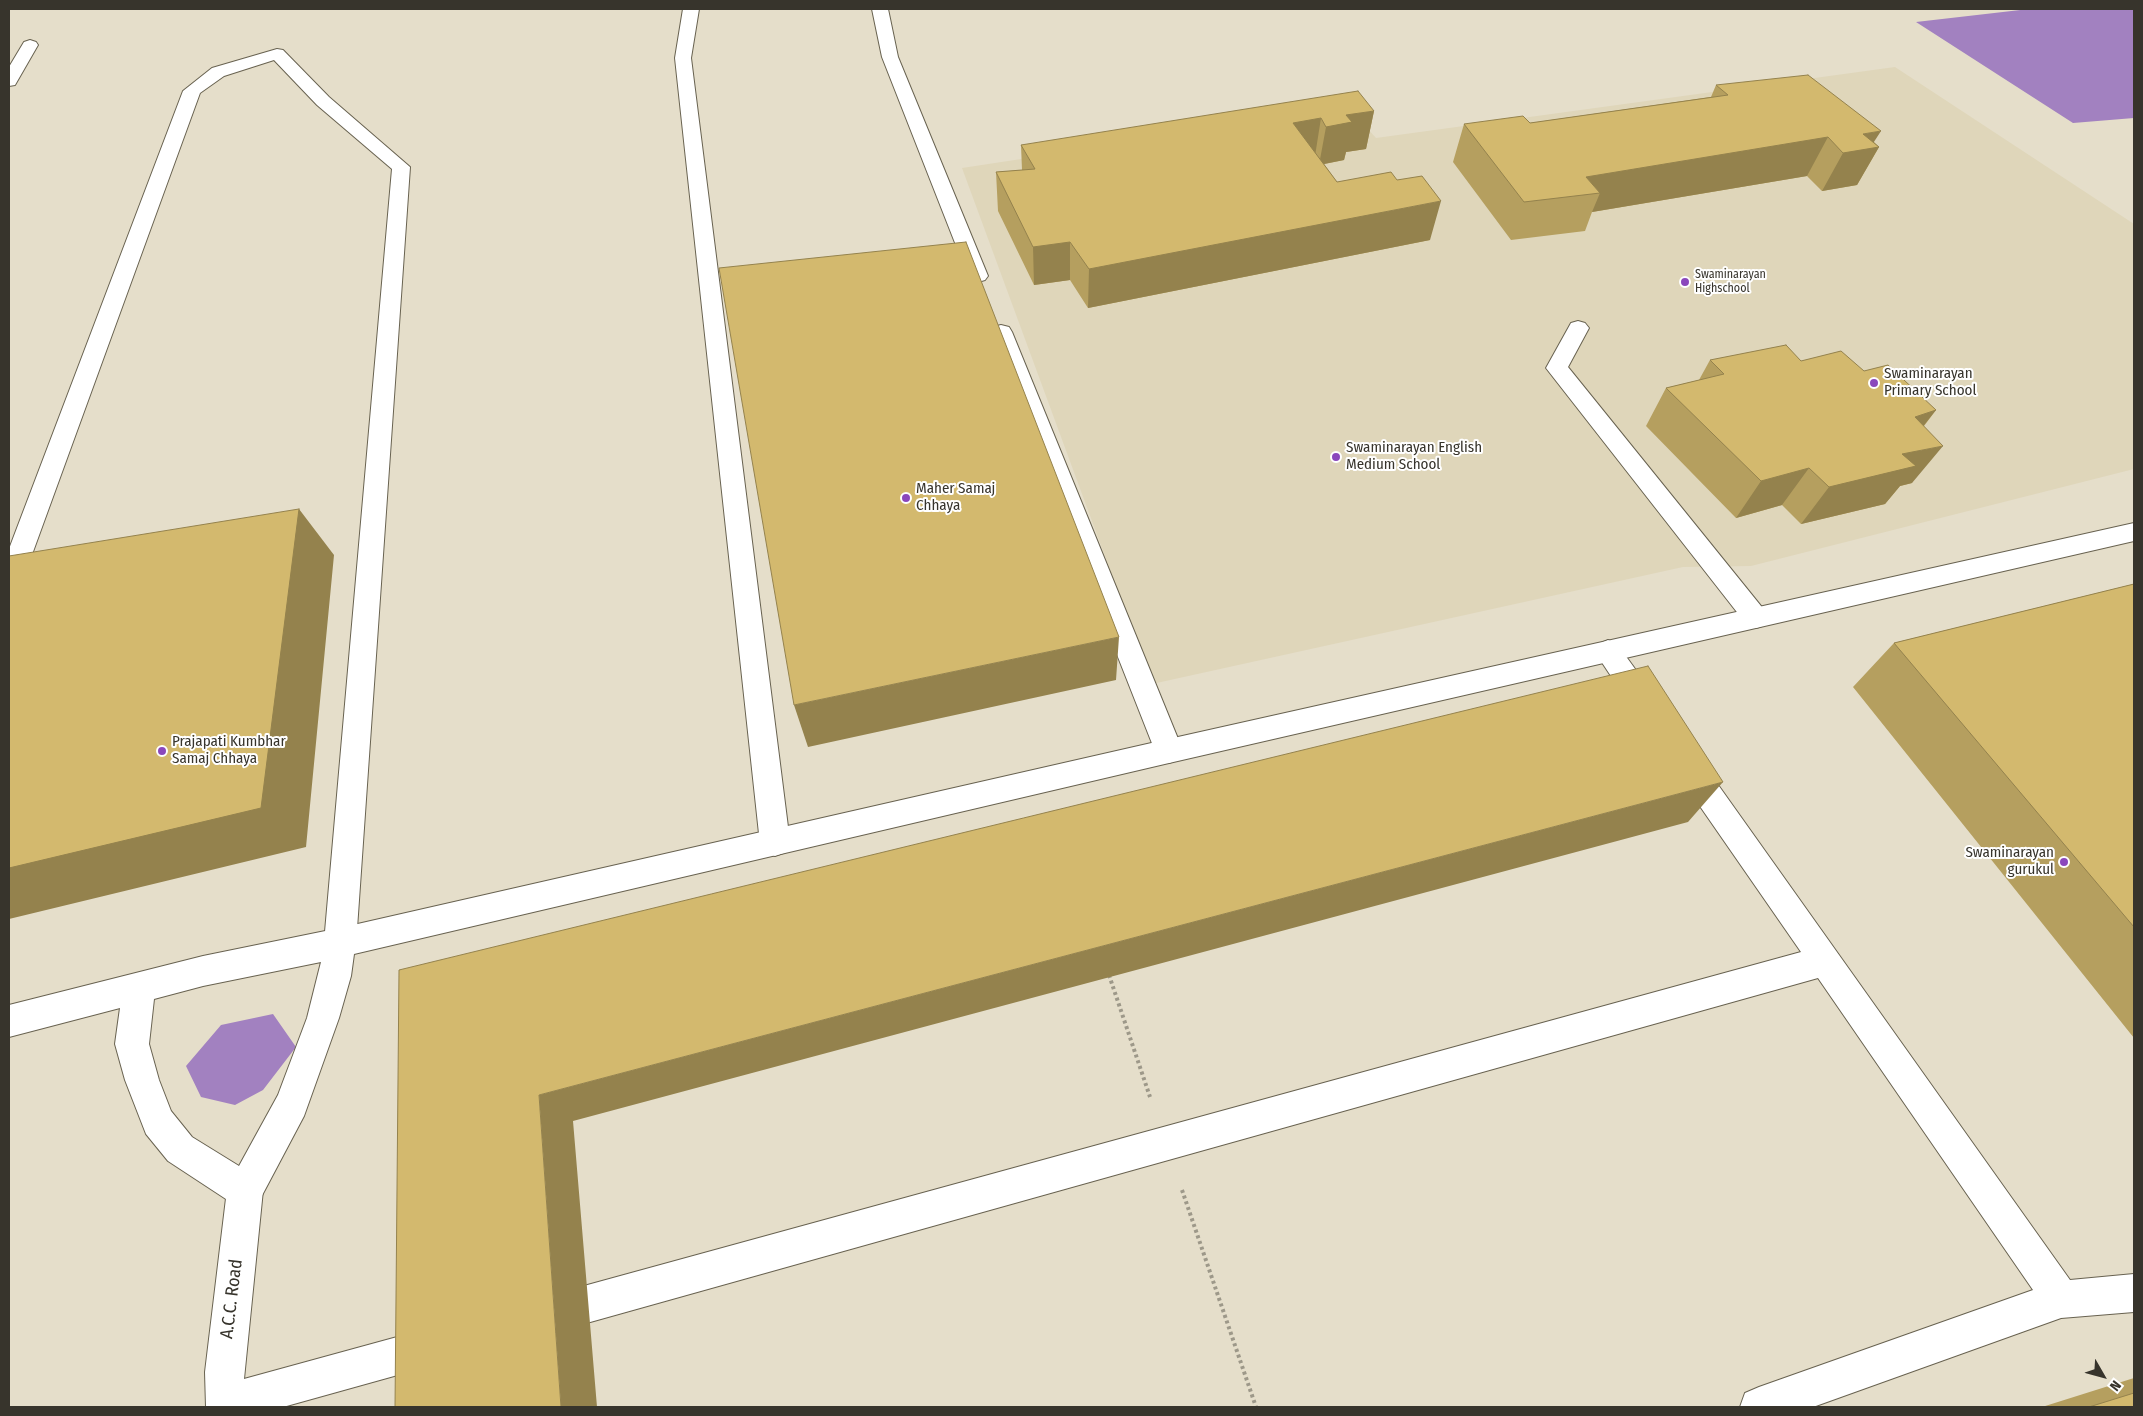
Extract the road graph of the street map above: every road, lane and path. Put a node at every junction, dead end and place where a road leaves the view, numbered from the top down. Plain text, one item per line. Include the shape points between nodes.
1 (691, 9) edge
2 (880, 9) edge
3 (30, 45) dead end
4 (9, 81) edge
5 (1578, 328) dead end
6 (2134, 532) edge
7 (9, 582) edge
8 (1756, 618) junction
9 (1608, 651) junction
10 (1169, 751) junction
11 (775, 843) junction
12 (340, 943) junction
13 (1824, 961) junction
14 (1107, 968) edge
15 (139, 987) junction
16 (9, 1021) edge
17 (1151, 1099) dead end
18 (1180, 1183) dead end
19 (246, 1190) junction
20 (2134, 1293) edge
21 (2061, 1299) junction
22 (522, 1322) edge
23 (464, 1338) edge
24 (225, 1406) edge
25 (1256, 1407) edge
26 (1759, 1407) edge

1 - 11 street via 683,58
2 - 10 street via 890,57
3 - 4 street
5 - 8 street via 1557,368
6 - 8 street
7 - 12 street via 192,92 218,72 277,54 323,101 401,166
8 - 9 street
9 - 10 street
9 - 13 street
10 - 11 street
11 - 12 street
12 - 15 street
12 - 19 street via 335,976 292,1104
13 - 21 street
13 - 22 street
14 - 17 path
15 - 16 street
15 - 19 street via 132,1044 158,1122 180,1149
18 - 25 path
19 - 24 street, A.C.C. Road via 224,1372
20 - 21 street
21 - 26 street
23 - 24 street

